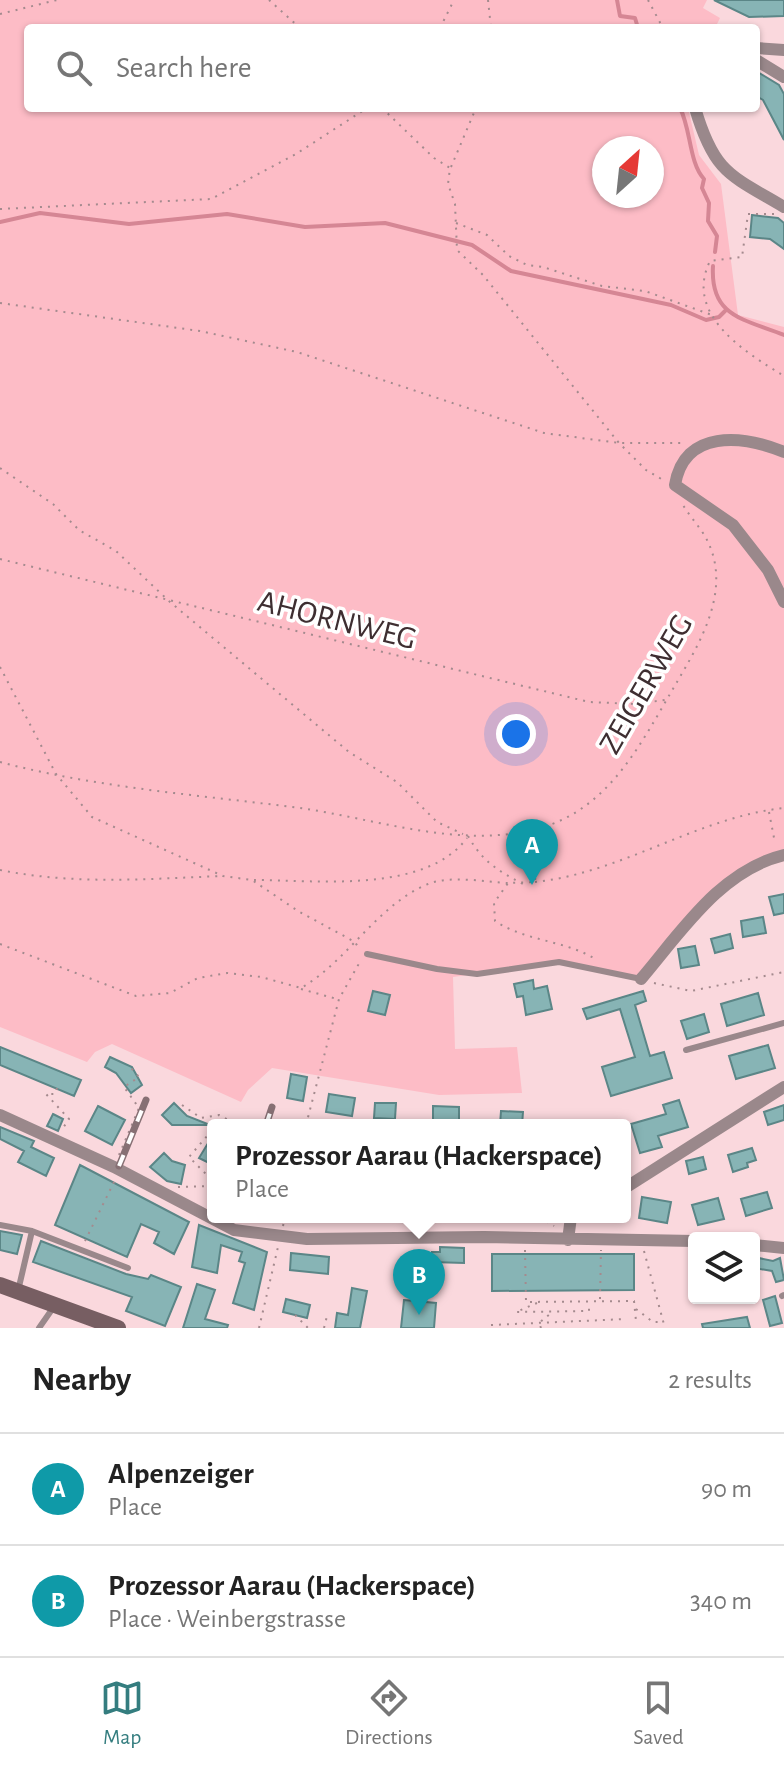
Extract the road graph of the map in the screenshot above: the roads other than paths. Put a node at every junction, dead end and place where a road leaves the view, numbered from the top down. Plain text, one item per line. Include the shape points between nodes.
1 (760, 48) edge
2 (784, 50) edge
3 (760, 62) edge
4 (784, 77) edge
5 (696, 112) edge
6 (779, 204) edge
7 (784, 452) edge
8 (784, 602) edge
9 (781, 856) edge
10 (367, 954) road end
11 (641, 979) joint
12 (784, 1023) edge
13 (686, 1050) dead end
14 (784, 1087) edge
15 (0, 1115) edge
16 (631, 1184) edge
17 (207, 1216) edge
18 (220, 1223) edge
19 (570, 1223) edge
20 (0, 1225) edge
21 (32, 1231) junction
22 (568, 1240) junction
23 (688, 1241) edge
24 (760, 1246) edge
25 (784, 1248) edge
26 (128, 1268) dead end
27 (0, 1285) edge
28 (18, 1291) junction
29 (54, 1303) junction
30 (39, 1328) edge
31 (118, 1328) edge

1 - 2 street
3 - 4 street
5 - 6 street via 722,169
7 - 8 street via 726,439 700,444 685,456 675,485 733,525 768,570
9 - 11 street via 724,886
10 - 11 lane via 477,974 559,962
12 - 13 lane
14 - 16 street
15 - 17 street
18 - 22 street via 280,1238
19 - 22 street
20 - 21 lane
21 - 26 lane
21 - 28 lane
22 - 23 street
24 - 25 street
27 - 28 main road
28 - 29 main road
29 - 30 lane
29 - 31 main road

